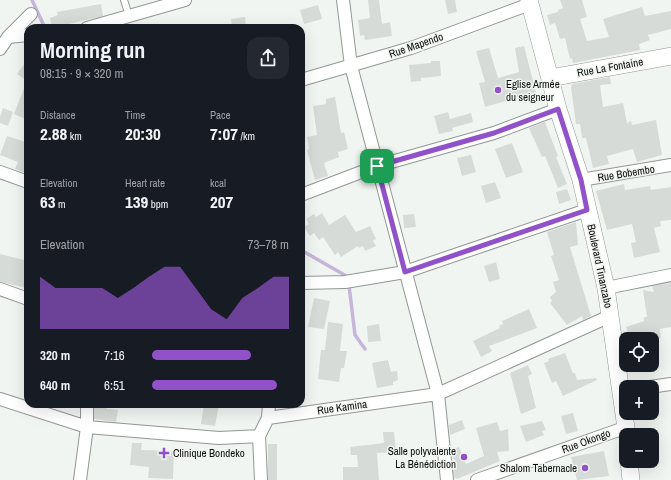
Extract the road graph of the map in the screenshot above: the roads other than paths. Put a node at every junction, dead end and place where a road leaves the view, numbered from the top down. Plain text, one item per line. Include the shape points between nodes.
1 (124, 0) edge
2 (185, 0) edge
3 (343, 0) edge
4 (530, 2) edge
5 (31, 14) dead end
6 (129, 16) junction
7 (101, 24) edge
8 (24, 35) edge
9 (8, 37) junction
10 (0, 49) edge
11 (671, 56) edge
12 (351, 66) junction
13 (550, 78) junction
14 (305, 79) edge
15 (558, 109) junction
16 (671, 165) edge
17 (377, 166) junction
18 (0, 172) edge
19 (581, 180) junction
20 (24, 181) edge
21 (305, 193) edge
22 (587, 210) junction
23 (405, 272) junction
24 (671, 275) edge
25 (305, 283) edge
26 (606, 288) junction
27 (0, 289) edge
28 (24, 297) edge
29 (610, 316) junction
30 (622, 380) edge
31 (671, 384) edge
32 (659, 386) edge
33 (438, 394) junction
34 (0, 399) edge
35 (24, 407) edge
36 (28, 408) edge
37 (88, 408) edge
38 (269, 408) edge
39 (268, 418) junction
40 (87, 427) junction
41 (619, 434) edge
42 (259, 436) junction
43 (630, 468) edge
44 (80, 480) edge
45 (262, 480) edge
46 (447, 480) edge
47 (477, 480) edge
48 (631, 480) edge

1 - 6 lane
2 - 6 street
3 - 12 street
4 - 12 street, Rue Mapendo via 411,48
4 - 13 street, Boulevard Tinanzabo
5 - 9 street
6 - 7 street
8 - 9 street
9 - 10 street
11 - 13 street, Rue La Fontaine
12 - 14 street, Rue Mapendo
12 - 17 street
13 - 15 street, Boulevard Tinanzabo
15 - 17 street via 494,133
15 - 19 street, Boulevard Tinanzabo
16 - 19 street, Rue Bobembo
17 - 21 street
17 - 23 street
18 - 20 street
19 - 22 street, Boulevard Tinanzabo
22 - 23 street
22 - 26 street, Boulevard Tinanzabo
23 - 25 street via 345,282
23 - 33 street
24 - 26 street
26 - 29 street, Boulevard Tinanzabo
27 - 28 street
29 - 30 street, Boulevard Tinanzabo
29 - 33 street, Rue Kamina
31 - 32 street
33 - 39 street, Rue Kamina
33 - 46 street
34 - 35 street
36 - 40 street
37 - 40 street
38 - 39 street
39 - 42 street
40 - 42 street via 219,438
40 - 44 street
41 - 47 street, Rue Okongo
42 - 45 street
43 - 48 street

